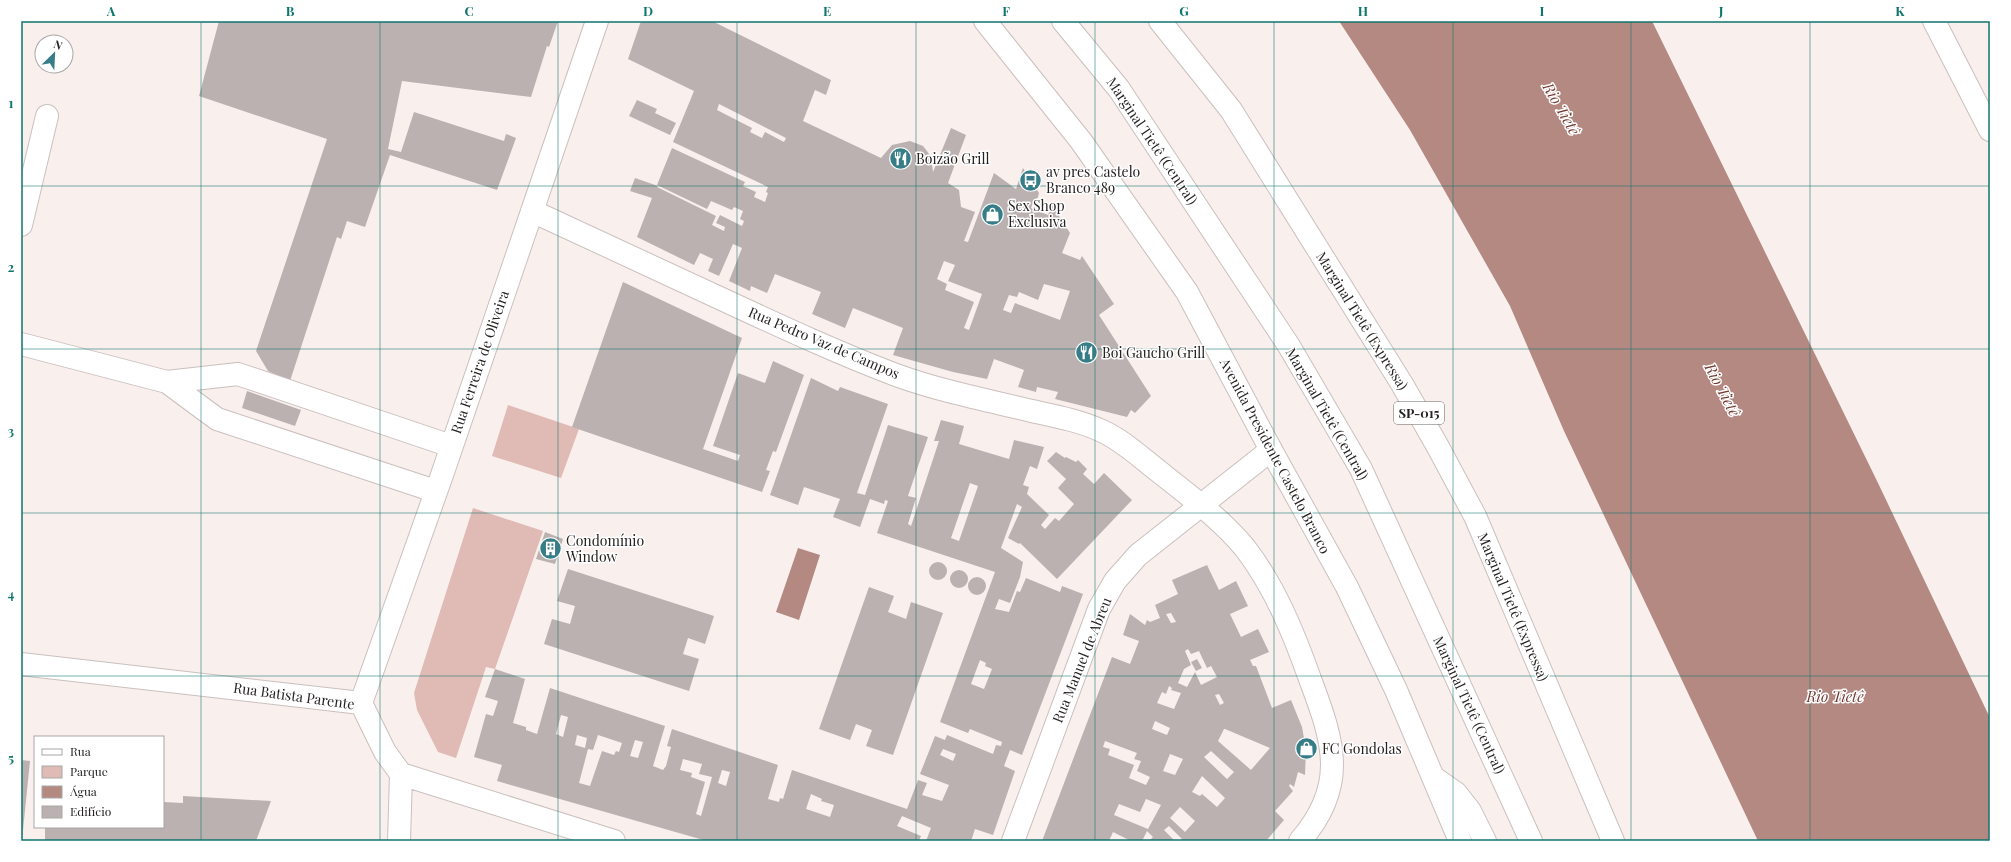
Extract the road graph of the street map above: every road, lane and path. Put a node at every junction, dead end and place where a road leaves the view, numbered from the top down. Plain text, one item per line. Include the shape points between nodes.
1 (597, 21) edge
2 (985, 21) edge
3 (1063, 21) edge
4 (1160, 21) edge
5 (1934, 21) edge
6 (47, 116) dead end
7 (1990, 130) edge
8 (532, 211) junction
9 (21, 225) edge
10 (21, 344) edge
11 (167, 382) junction
12 (451, 446) junction
13 (1271, 450) junction
14 (435, 491) junction
15 (1202, 506) junction
16 (21, 664) edge
17 (361, 703) junction
18 (401, 774) junction
19 (1433, 777) junction
20 (399, 841) edge
21 (614, 841) edge
22 (1013, 841) edge
23 (1300, 841) edge
24 (1460, 841) edge
25 (1485, 841) edge
26 (1531, 841) edge
27 (1613, 841) edge

1 - 8 main road, Rua Ferreira de Oliveira
2 - 13 main road, Avenida Presidente Castelo Branco via 1081,141 1187,292
3 - 26 main road, Marginal Tietê (Central) via 1119,89 1289,346 1361,469
4 - 27 main road, Marginal Tietê (Expressa) / SP-015 via 1231,110 1402,384 1438,447 1475,516
5 - 7 main road
6 - 9 main road
8 - 12 main road, Rua Ferreira de Oliveira
8 - 15 main road, Rua Pedro Vaz de Campos via 827,348 898,376 1101,430 1126,445
10 - 11 main road
11 - 12 main road via 238,374
11 - 14 main road via 217,419
12 - 14 main road, Rua Ferreira de Oliveira
13 - 15 main road, Rua Manuel de Abreu
13 - 19 main road, Avenida Presidente Castelo Branco via 1347,587 1396,690
14 - 17 main road, Rua Ferreira de Oliveira
15 - 22 main road, Rua Manuel de Abreu via 1138,555 1115,581 1099,609
15 - 23 main road via 1232,533 1261,574 1284,614 1320,704 1329,737 1331,780 1321,812
16 - 17 main road, Rua Batista Parente
17 - 18 main road, Rua Batista Parente via 385,752
18 - 20 main road
18 - 21 main road
19 - 24 main road, Avenida Presidente Castelo Branco
19 - 25 main road via 1456,793 1470,811

